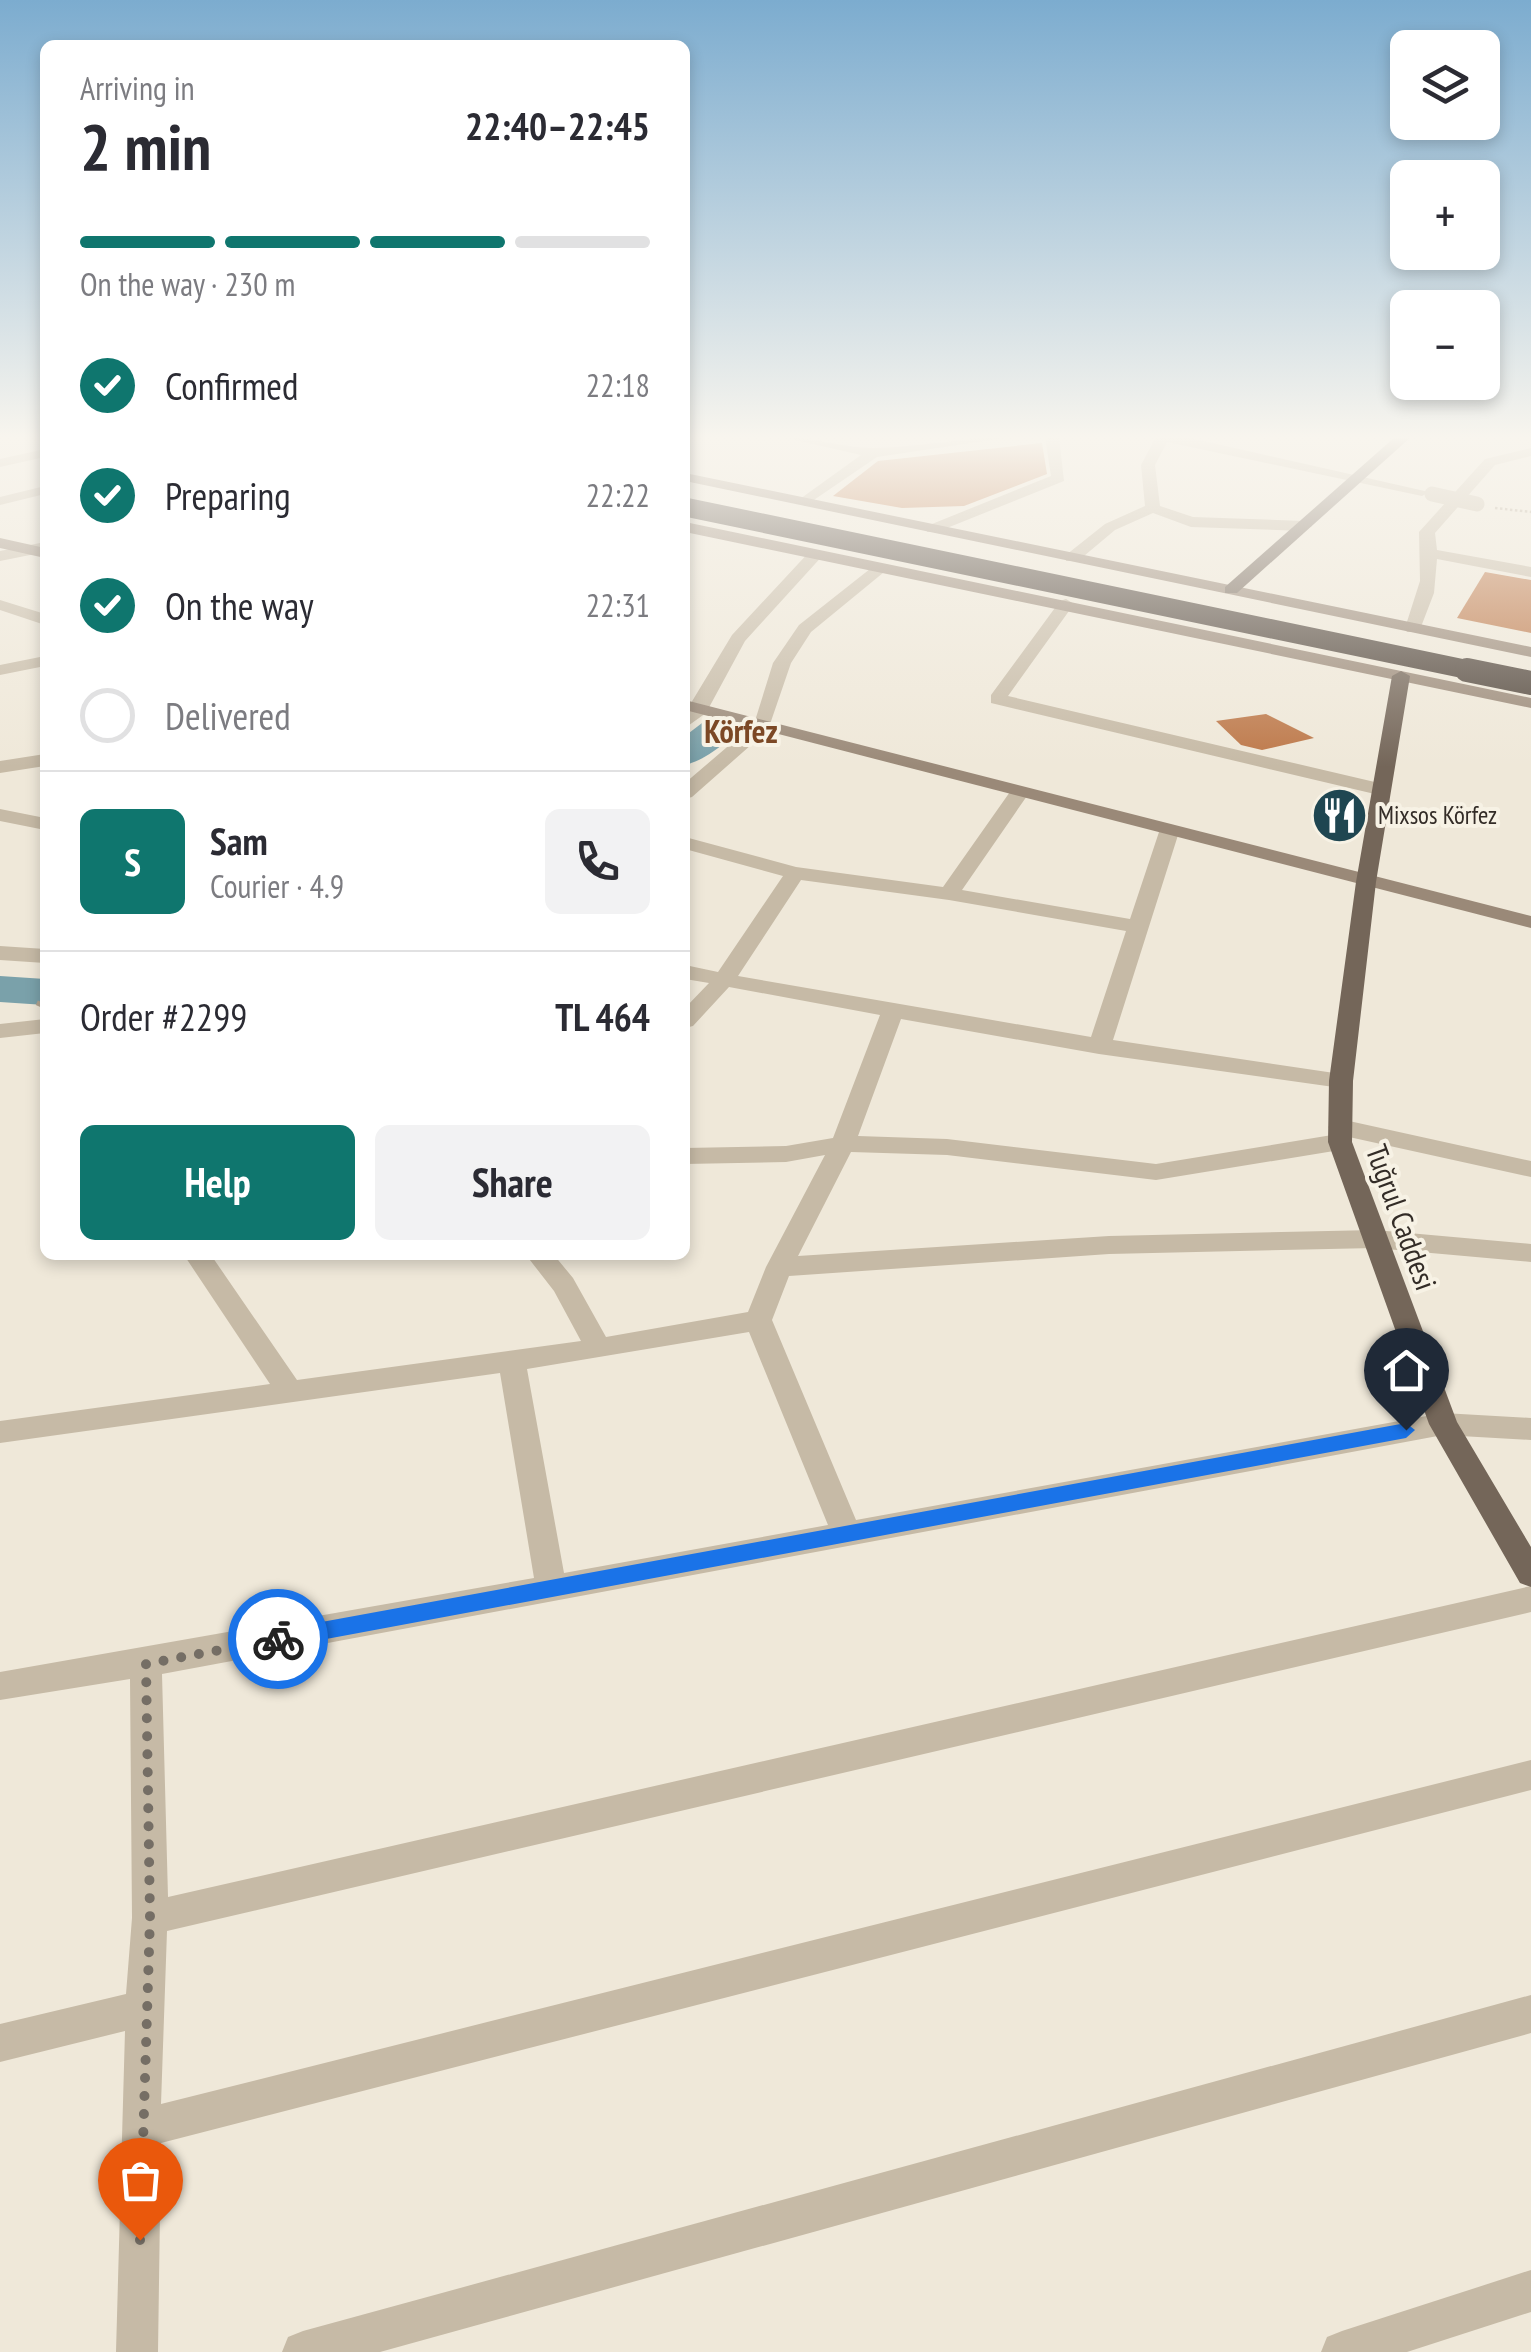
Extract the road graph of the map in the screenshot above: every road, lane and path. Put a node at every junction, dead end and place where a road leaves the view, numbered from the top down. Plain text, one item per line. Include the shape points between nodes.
1 (782, 547) edge
2 (879, 547) edge
3 (961, 547) edge
4 (1018, 547) edge
5 (1086, 547) edge
6 (1280, 547) edge
7 (1429, 547) edge
8 (40, 550) edge
9 (1430, 553) junction
10 (816, 554) junction
11 (0, 556) edge
12 (1072, 558) junction
13 (881, 568) junction
14 (1531, 572) edge
15 (1231, 590) junction
16 (1037, 598) junction
17 (1066, 604) junction
18 (0, 605) edge
19 (40, 618) edge
20 (1413, 628) junction
21 (1444, 634) junction
22 (1531, 652) edge
23 (40, 661) edge
24 (1531, 664) edge
25 (0, 670) edge
26 (1401, 676) junction
27 (1432, 682) junction
28 (1531, 684) edge
29 (1531, 703) edge
30 (690, 713) edge
31 (762, 726) junction
32 (40, 761) edge
33 (0, 767) edge
34 (690, 788) edge
35 (1378, 789) junction
36 (1020, 793) junction
37 (0, 816) edge
38 (40, 823) edge
39 (1168, 832) junction
40 (690, 844) edge
41 (794, 873) junction
42 (1366, 882) junction
43 (949, 894) junction
44 (1531, 922) edge
45 (1138, 927) junction
46 (0, 953) edge
47 (40, 956) edge
48 (690, 973) edge
49 (724, 980) junction
50 (892, 1013) junction
51 (690, 1016) edge
52 (40, 1029) edge
53 (0, 1031) edge
54 (1099, 1047) junction
55 (1342, 1080) junction
56 (1340, 1134) junction
57 (844, 1144) junction
58 (690, 1156) edge
59 (1531, 1169) edge
60 (1376, 1239) junction
61 (1531, 1253) edge
62 (200, 1260) edge
63 (543, 1260) edge
64 (779, 1267) junction
65 (758, 1320) junction
66 (599, 1349) junction
67 (512, 1360) junction
68 (290, 1392) junction
69 (1443, 1424) junction
70 (1531, 1429) edge
71 (0, 1432) edge
72 (846, 1532) junction
73 (1531, 1574) edge
74 (551, 1587) junction
75 (1531, 1599) edge
76 (146, 1664) junction
77 (0, 1686) edge
78 (1531, 1775) edge
79 (150, 1918) junction
80 (144, 2008) junction
81 (1531, 2014) edge
82 (0, 2044) edge
83 (142, 2128) junction
84 (1531, 2292) edge
85 (137, 2352) edge
86 (303, 2352) edge
87 (1342, 2352) edge

1 - 10 main road
2 - 28 highway, bridge
3 - 24 highway
4 - 12 main road
5 - 12 street
6 - 15 main road
7 - 9 street
8 - 11 street
9 - 14 street
9 - 20 street via 1427,600
10 - 13 main road
10 - 30 street via 738,639
12 - 15 main road
12 - 16 main road
13 - 16 main road
13 - 31 street via 805,629 782,663
15 - 20 main road
16 - 17 main road
17 - 26 main road
17 - 35 street via 997,699
18 - 19 street
20 - 21 main road
20 - 26 main road
21 - 22 main road
21 - 27 main road via 1421,638 1413,668
23 - 25 street
26 - 27 main road
26 - 35 main road, Tuğrul Caddesi
27 - 29 main road
30 - 31 main road
31 - 34 street
31 - 36 main road
32 - 33 street
35 - 42 main road, Tuğrul Caddesi
36 - 39 main road
36 - 43 street
37 - 38 street
39 - 42 main road
39 - 45 street
40 - 41 street
41 - 43 street
41 - 49 street
42 - 44 main road
42 - 55 main road, Tuğrul Caddesi
43 - 45 street
45 - 54 street
46 - 47 street
48 - 49 street
49 - 50 street
49 - 51 street
50 - 54 street
50 - 57 street
52 - 53 street
54 - 55 street
55 - 56 main road, Tuğrul Caddesi
56 - 57 street via 1156,1172 947,1147
56 - 59 street
56 - 60 main road, Tuğrul Caddesi
57 - 58 street via 786,1154
57 - 64 street
60 - 61 street
60 - 64 street via 1109,1244
60 - 69 main road, Tuğrul Caddesi
62 - 68 street
63 - 66 street
64 - 65 street
65 - 66 street
65 - 72 street
66 - 67 street
67 - 68 street
67 - 74 street
68 - 71 street
69 - 70 street
69 - 72 street
69 - 73 main road, Tuğrul Caddesi
72 - 74 street
74 - 76 street
75 - 79 street
76 - 77 street
76 - 79 street
78 - 83 street
79 - 80 street
80 - 82 street
80 - 83 street
81 - 86 street
83 - 85 street
84 - 87 street

